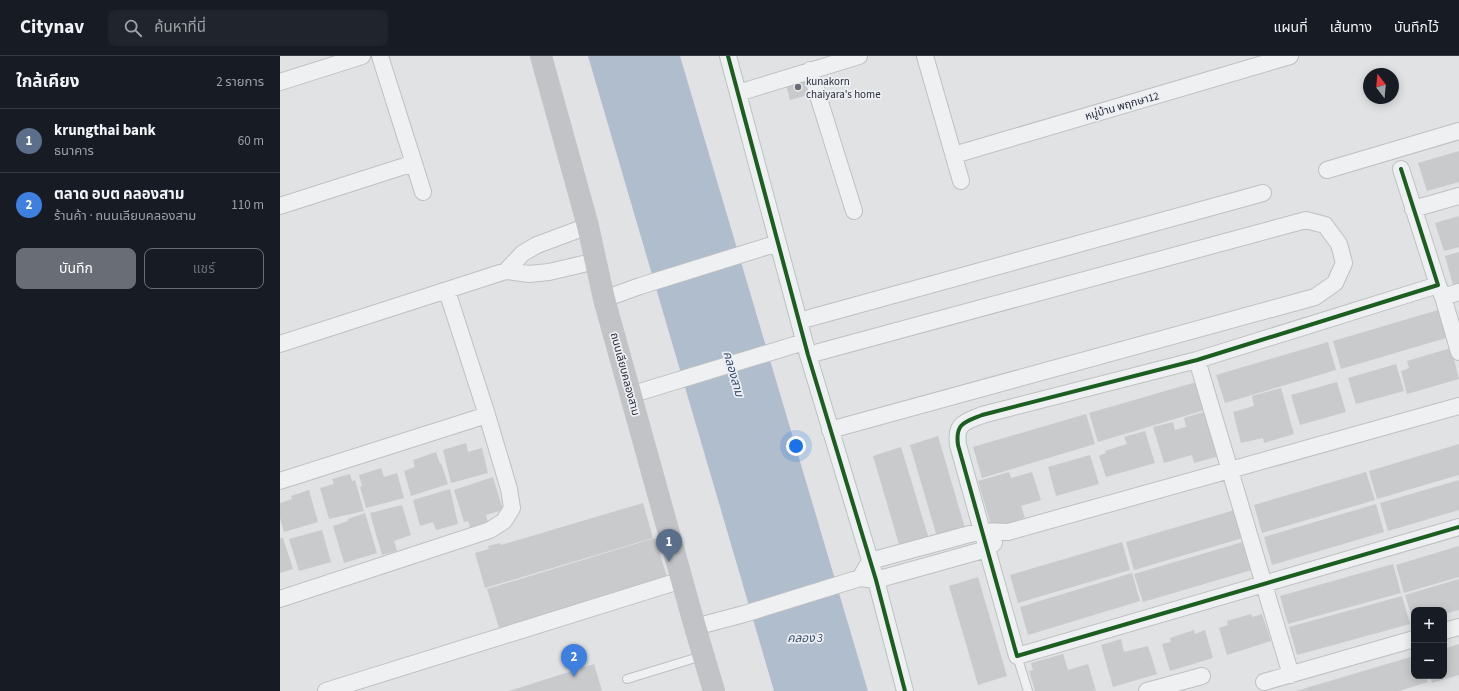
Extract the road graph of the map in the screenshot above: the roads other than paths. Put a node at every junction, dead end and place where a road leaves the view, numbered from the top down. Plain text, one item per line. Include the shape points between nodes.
1 (362, 56) edge
2 (380, 56) edge
3 (541, 56) edge
4 (728, 56) edge
5 (859, 56) edge
6 (925, 56) edge
7 (1290, 56) edge
8 (810, 70) junction
9 (280, 82) edge
10 (738, 92) junction
11 (1459, 131) edge
12 (954, 155) junction
13 (414, 163) junction
14 (1401, 169) dead end
15 (1327, 170) dead end
16 (961, 181) dead end
17 (423, 192) dead end
18 (1263, 193) dead end
19 (1459, 196) edge
20 (280, 206) edge
21 (1413, 209) junction
22 (854, 211) dead end
23 (588, 226) junction
24 (778, 243) junction
25 (596, 261) junction
26 (506, 271) junction
27 (447, 291) junction
28 (1440, 291) junction
29 (1459, 292) edge
30 (604, 299) junction
31 (799, 321) junction
32 (280, 344) edge
33 (806, 348) junction
34 (1459, 352) edge
35 (1197, 360) junction
36 (630, 395) junction
37 (1459, 406) edge
38 (487, 415) junction
39 (830, 430) junction
40 (1229, 470) junction
41 (280, 481) edge
42 (1459, 527) edge
43 (981, 531) junction
44 (1008, 532) junction
45 (986, 549) junction
46 (870, 562) junction
47 (856, 579) junction
48 (682, 580) junction
49 (876, 580) junction
50 (1263, 584) junction
51 (280, 598) edge
52 (1459, 626) edge
53 (695, 627) junction
54 (1447, 630) edge
55 (1411, 640) edge
56 (704, 656) junction
57 (1017, 656) junction
58 (1290, 675) junction
59 (1202, 676) dead end
60 (627, 679) dead end
61 (1264, 682) dead end
62 (326, 691) edge
63 (714, 691) edge
64 (904, 691) edge
65 (1028, 691) edge
66 (1147, 691) edge

1 - 9 street
2 - 13 street
3 - 23 main road, ถนนเลียบคลองสาม
4 - 10 street
5 - 8 street
6 - 12 street
7 - 12 street, หมู่บ้าน พฤกษา12
8 - 10 street
8 - 22 street
10 - 24 street
11 - 15 street
12 - 16 street
13 - 17 street
13 - 20 street
14 - 21 street
18 - 31 street
19 - 21 street
21 - 28 street
23 - 25 main road, ถนนเลียบคลองสาม
23 - 26 street via 537,245 523,253
24 - 30 street
24 - 31 street
25 - 26 street via 549,272 529,274
25 - 30 main road, ถนนเลียบคลองสาม
26 - 27 street
27 - 32 street
27 - 38 street
28 - 29 street
28 - 34 street
28 - 35 street
30 - 36 main road, ถนนเลียบคลองสาม
31 - 33 street
33 - 36 street via 775,350
33 - 39 street
33 - 39 street via 1306,220 1325,225 1339,244 1344,263 1335,283 1315,297
35 - 40 street
35 - 43 street via 982,415 962,423 956,434
36 - 48 main road, ถนนเลียบคลองสาม
37 - 40 street
38 - 41 street
38 - 51 street via 509,489 512,508 504,521 490,530
39 - 46 street
40 - 44 street
40 - 50 street
42 - 50 street
43 - 44 street
43 - 45 street
43 - 46 street
44 - 45 street
45 - 49 street
45 - 57 street
46 - 47 street
46 - 49 street
47 - 49 street
47 - 53 street
48 - 53 main road, ถนนเลียบคลองสาม
48 - 62 street
49 - 64 street
50 - 57 street
50 - 58 street
52 - 54 street
53 - 56 main road, ถนนเลียบคลองสาม
55 - 58 street
56 - 60 lane
56 - 63 main road, ถนนเลียบคลองสาม
57 - 65 lane
58 - 61 street
59 - 66 street

